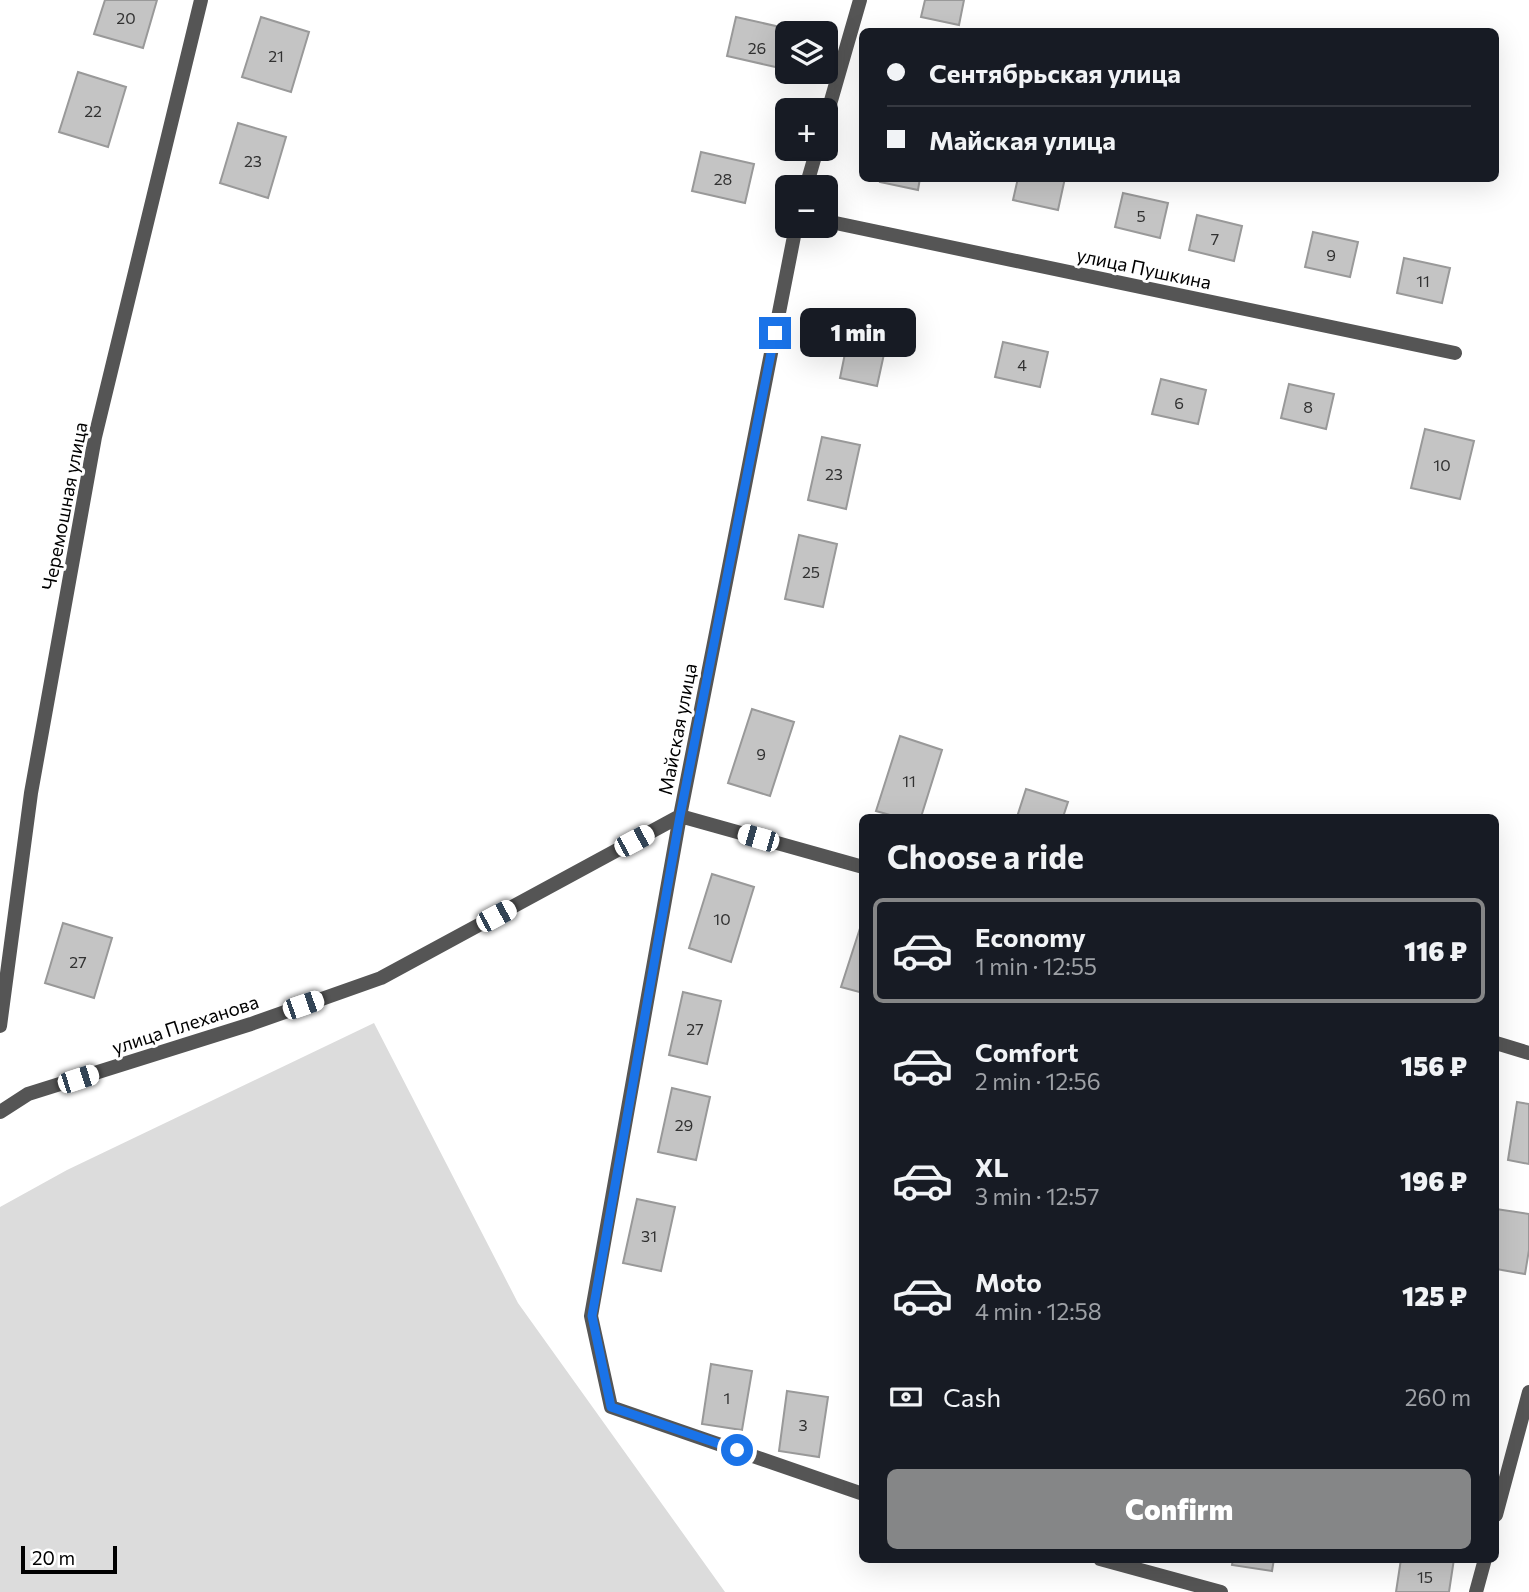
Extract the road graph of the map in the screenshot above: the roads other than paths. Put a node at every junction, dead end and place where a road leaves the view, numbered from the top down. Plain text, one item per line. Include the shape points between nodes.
1 (201, 0) edge
2 (860, 0) edge
3 (832, 98) edge
4 (838, 224) edge
5 (794, 238) edge
6 (1455, 353) dead end
7 (680, 816) junction
8 (859, 866) edge
9 (0, 1026) edge
10 (1499, 1045) edge
11 (1529, 1053) edge
12 (0, 1112) edge
13 (1529, 1392) edge
14 (859, 1493) edge
15 (1499, 1505) edge
16 (1115, 1563) edge
17 (1484, 1563) edge
18 (1221, 1592) edge
19 (1476, 1592) edge

1 - 9 street, Черемошная улица via 95,437 31,793
2 - 3 street
4 - 6 street, улица Пушкина
5 - 7 street, Майская улица
7 - 8 street
7 - 12 street, улица Плеханова via 381,978 28,1094
7 - 14 street, Майская улица via 592,1316 611,1407
10 - 11 street
13 - 15 street
16 - 18 street
17 - 19 street

